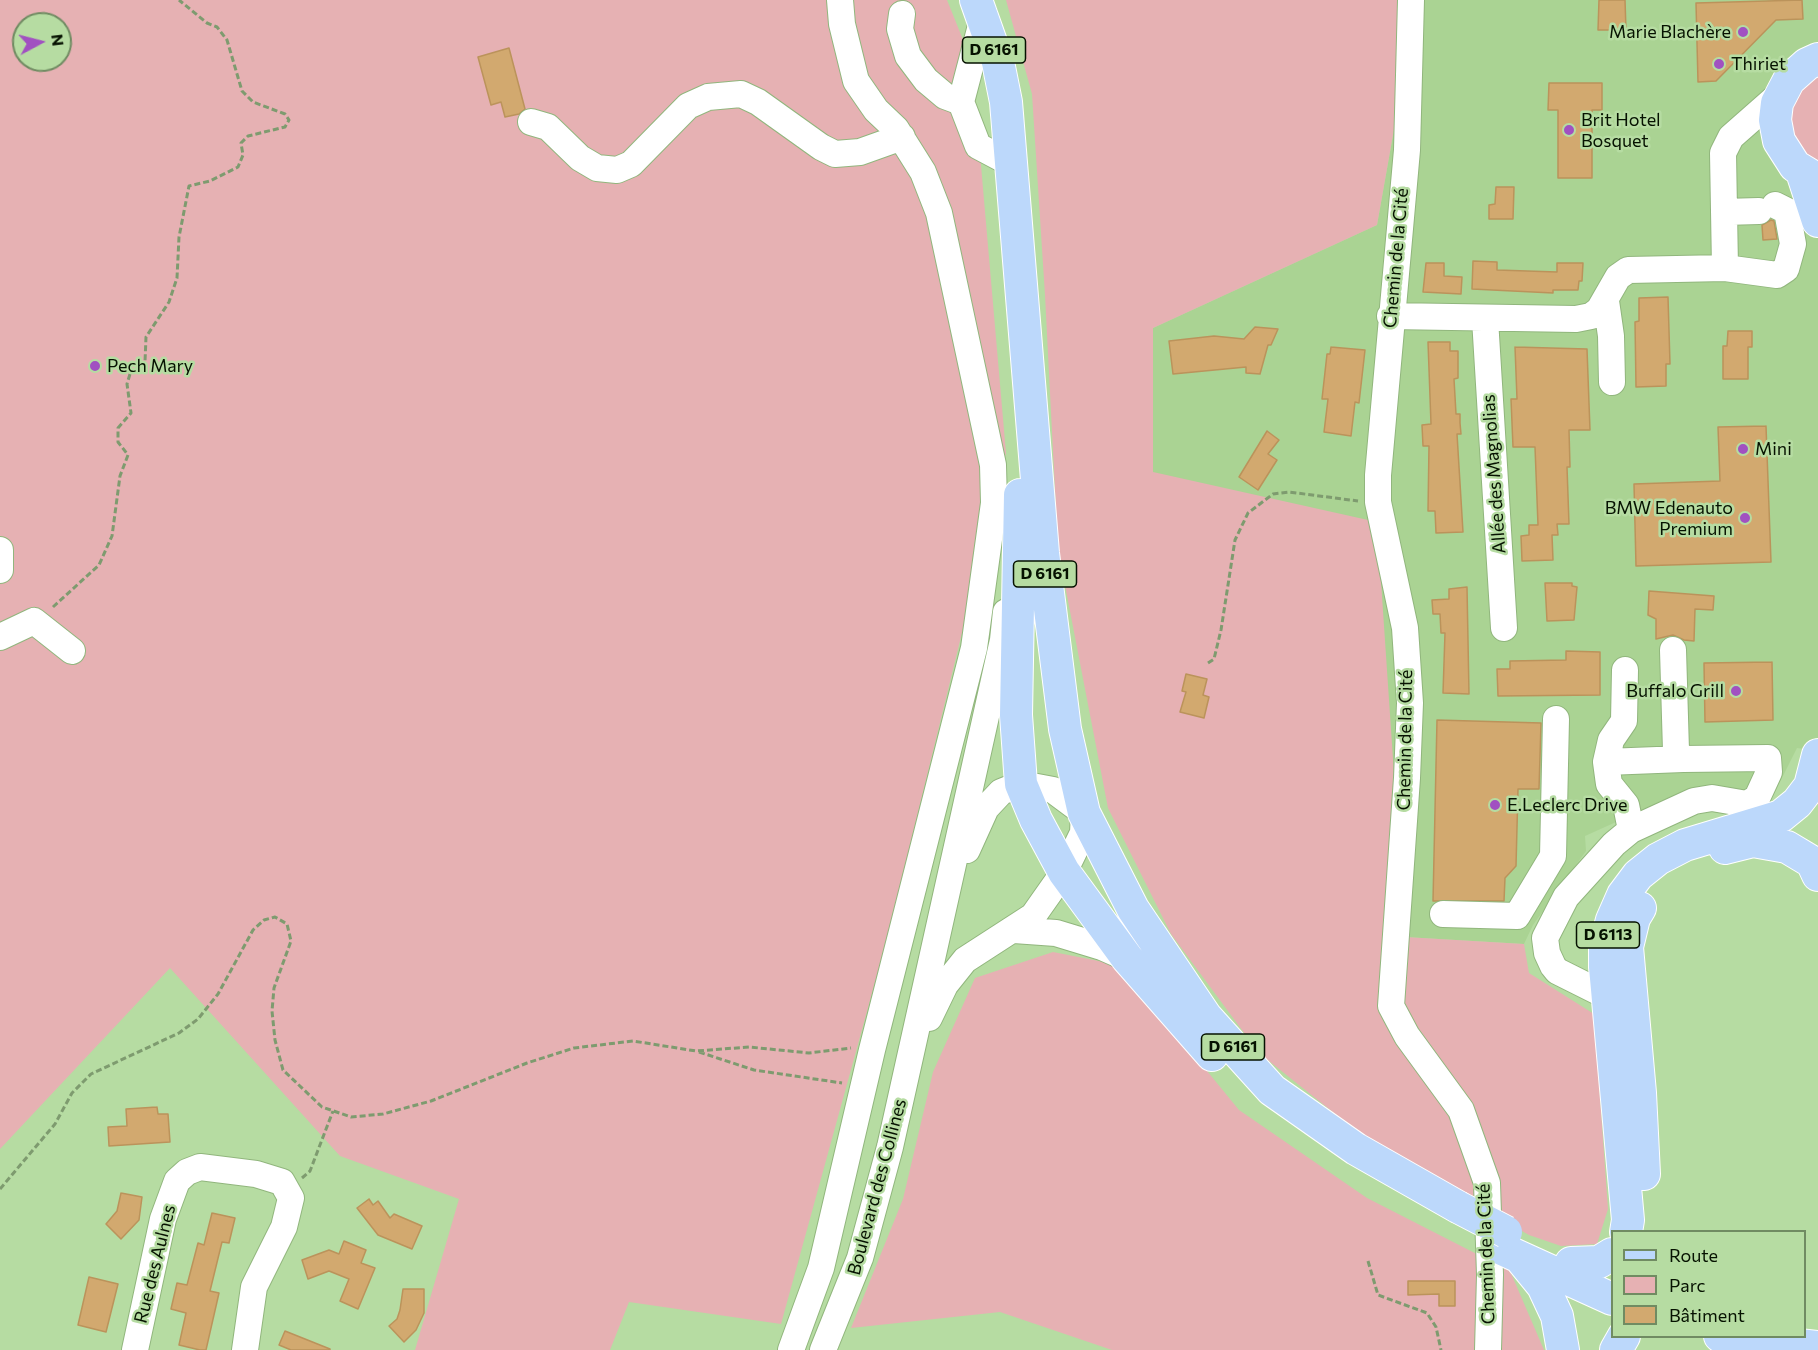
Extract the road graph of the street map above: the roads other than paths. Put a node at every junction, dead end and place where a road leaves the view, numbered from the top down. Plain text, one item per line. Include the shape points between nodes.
1 (840, 0) edge
2 (1412, 0) edge
3 (982, 6) edge
4 (902, 14) dead end
5 (1818, 59) edge
6 (1781, 93) junction
7 (961, 102) junction
8 (531, 123) dead end
9 (902, 137) junction
10 (1731, 137) junction
11 (1781, 146) junction
12 (1012, 164) junction
13 (1810, 176) edge
14 (1724, 212) junction
15 (1818, 221) edge
16 (1725, 268) junction
17 (1606, 301) junction
18 (1390, 316) junction
19 (1485, 320) junction
20 (1024, 333) junction
21 (1612, 382) dead end
22 (1021, 483) junction
23 (0, 550) edge
24 (0, 570) edge
25 (1504, 628) dead end
26 (0, 637) edge
27 (1673, 650) dead end
28 (72, 651) dead end
29 (1625, 670) dead end
30 (1556, 718) dead end
31 (1818, 755) edge
32 (1683, 759) junction
33 (1606, 762) junction
34 (1021, 784) junction
35 (1084, 813) junction
36 (1631, 830) junction
37 (1064, 872) junction
38 (1818, 874) edge
39 (1540, 878) junction
40 (945, 896) junction
41 (1566, 897) junction
42 (1443, 914) dead end
43 (1014, 930) junction
44 (1127, 958) junction
45 (1616, 978) junction
46 (911, 1055) junction
47 (1459, 1216) junction
48 (1626, 1230) edge
49 (1646, 1230) edge
50 (1509, 1246) junction
51 (1611, 1255) edge
52 (1571, 1263) junction
53 (1611, 1282) edge
54 (1611, 1298) edge
55 (1737, 1338) edge
56 (1768, 1338) edge
57 (1804, 1346) edge
58 (135, 1350) edge
59 (245, 1350) edge
60 (791, 1350) edge
61 (823, 1350) edge
62 (1488, 1350) edge
63 (1563, 1350) edge

1 - 9 street via 856,81
2 - 18 street, Chemin de la Cité via 1407,150
3 - 7 street
3 - 12 main road, D 6161 via 998,63
4 - 7 street via 900,29 908,56 926,81 945,96
5 - 6 main road via 1789,80
6 - 10 street
6 - 11 main road via 1775,120
7 - 12 street via 978,146
8 - 9 street via 548,127 580,158 597,168 617,170 631,164 688,106 708,97 741,94 835,154 860,152
9 - 60 street via 923,172 939,213 993,465 994,503 974,648 821,1268
10 - 11 street
10 - 14 street via 1723,153
11 - 13 main road
12 - 20 main road, D 6161
13 - 15 main road
14 - 16 street
14 - 16 street via 1767,208 1788,211 1793,244 1785,269 1777,275
16 - 17 street via 1628,270 1618,277
17 - 19 street via 1591,316 1576,319
17 - 21 street
18 - 19 street
18 - 62 street, Chemin de la Cité via 1378,502 1405,628 1410,703 1391,1006 1407,1036 1461,1110 1487,1183
19 - 25 street, Allée des Magnolias
20 - 22 main road, D 6161
20 - 35 main road, D 6161 via 1052,633 1065,729
22 - 34 main road, D 6161 via 1016,715
22 - 40 street via 1003,640
23 - 24 street
26 - 28 street via 34,621
27 - 32 street via 1676,751
29 - 33 street via 1624,721 1611,740
30 - 39 street via 1553,856
31 - 45 main road, D 6113 via 1810,786 1781,816 1686,845 1638,875 1611,920 1605,946
32 - 33 street
32 - 36 street via 1768,758 1769,772 1757,798 1747,804 1712,798 1694,801
33 - 36 street via 1609,784 1626,805
34 - 35 street via 1053,790
34 - 37 main road, D 6161
34 - 40 street via 1000,792 986,808 957,881
35 - 37 street via 1083,833
35 - 47 main road, D 6161 via 1133,909 1206,1017 1272,1090
36 - 41 street
37 - 43 street via 1033,916
37 - 44 main road, D 6161
38 - 45 main road, D 6113 via 1812,862 1787,847 1754,841 1695,855 1674,866 1639,909
39 - 41 street
39 - 42 street via 1517,916
40 - 46 street
41 - 45 street via 1545,938 1547,953 1557,971
43 - 44 street via 1056,933
43 - 46 street via 988,942 965,960 945,985
44 - 47 main road, D 6161 via 1210,1052 1278,1114 1345,1163
45 - 48 main road, D 6113
45 - 49 main road, D 6113 via 1640,1093
46 - 61 street, Boulevard des Collines via 860,1258
47 - 50 main road, D 6161
50 - 52 main road, D 6161
50 - 54 main road, D 6161
50 - 63 main road via 1543,1286 1557,1316
51 - 52 main road via 1599,1262
52 - 53 main road, D 6161
55 - 57 main road
56 - 57 main road
58 - 59 street, Rue des Aulnes via 163,1219 177,1181 200,1167 256,1174 282,1182 291,1198 284,1227 254,1287

